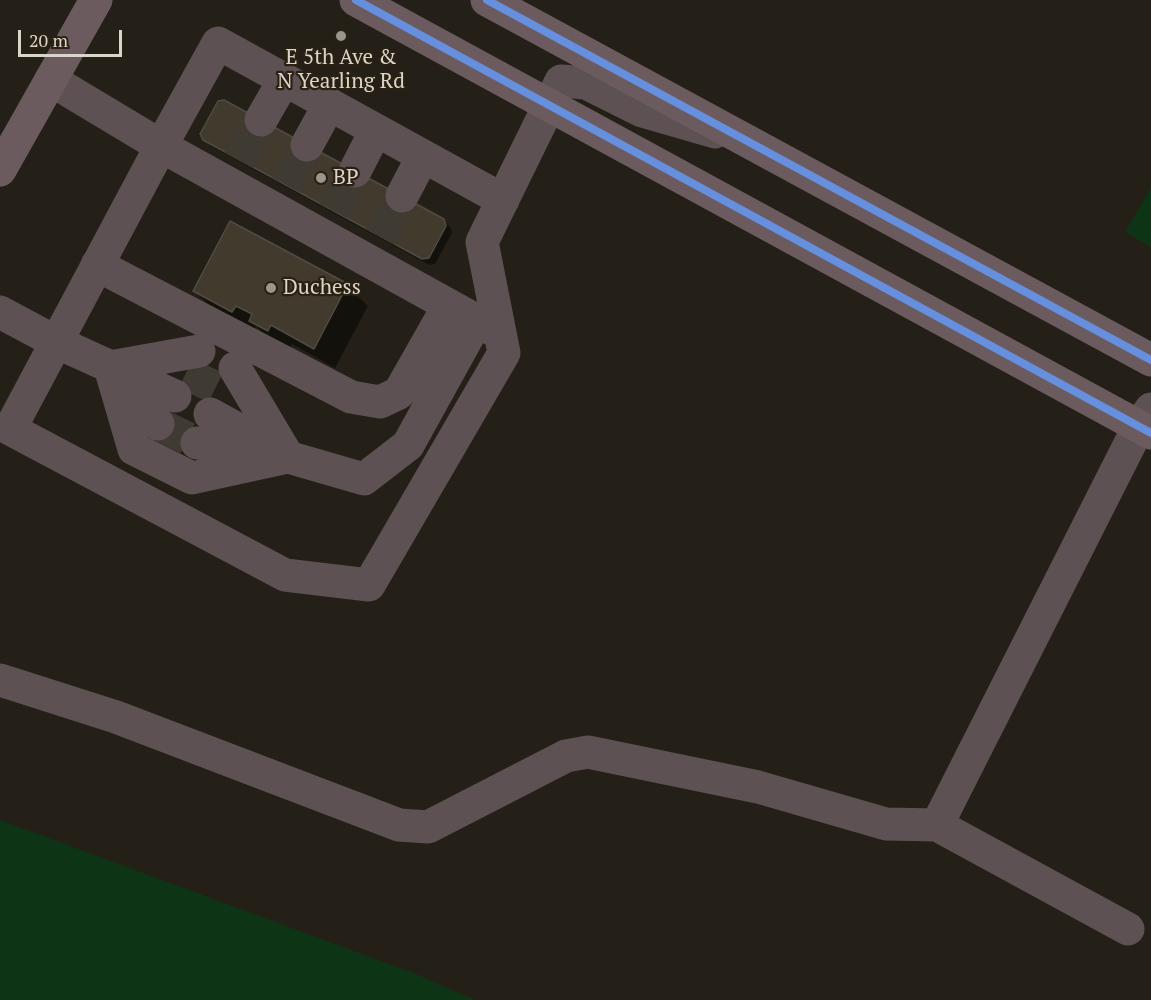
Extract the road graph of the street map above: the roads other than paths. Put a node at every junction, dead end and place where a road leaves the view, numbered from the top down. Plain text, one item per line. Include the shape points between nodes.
1 (96, 0) edge
2 (357, 0) edge
3 (488, 0) edge
4 (51, 80) junction
5 (284, 80) junction
6 (329, 105) junction
7 (549, 105) junction
8 (261, 120) tunnel mouth
9 (376, 130) junction
10 (749, 142) junction
11 (307, 145) tunnel mouth
12 (161, 146) junction
13 (423, 156) junction
14 (0, 170) edge
15 (355, 171) tunnel mouth
16 (402, 196) tunnel mouth
17 (503, 200) junction
18 (97, 265) junction
19 (449, 305) junction
20 (0, 312) edge
21 (488, 327) junction
22 (56, 342) junction
23 (1151, 360) edge
24 (110, 367) junction
25 (187, 373) tunnel mouth
26 (1147, 423) edge
27 (158, 424) tunnel mouth
28 (288, 457) junction
29 (0, 680) edge
30 (937, 825) junction
31 (1128, 929) dead end

1 - 4 main road
2 - 7 main road
3 - 10 main road
4 - 12 lane
4 - 14 main road
5 - 6 lane
5 - 8 lane
5 - 12 lane via 218,43
6 - 9 lane
6 - 11 lane
7 - 10 lane via 561,81 585,83 642,111
7 - 17 lane
7 - 26 main road
9 - 13 lane
9 - 15 lane
10 - 23 main road
12 - 18 lane
12 - 19 lane via 233,171 328,223 374,249
13 - 16 lane
13 - 17 lane
17 - 21 lane via 482,242
18 - 19 lane via 351,397 380,402 399,393
18 - 22 lane
19 - 21 lane
20 - 22 lane
21 - 22 lane via 504,353 369,585 285,575 10,429
21 - 28 lane via 408,445 364,479
22 - 24 lane
24 - 25 lane
24 - 27 lane
24 - 28 lane via 134,449 192,478
26 - 30 lane
28 - 28 lane via 216,404
29 - 30 lane via 116,717 399,825 428,827 566,756 588,752 758,787 886,824
30 - 31 lane

